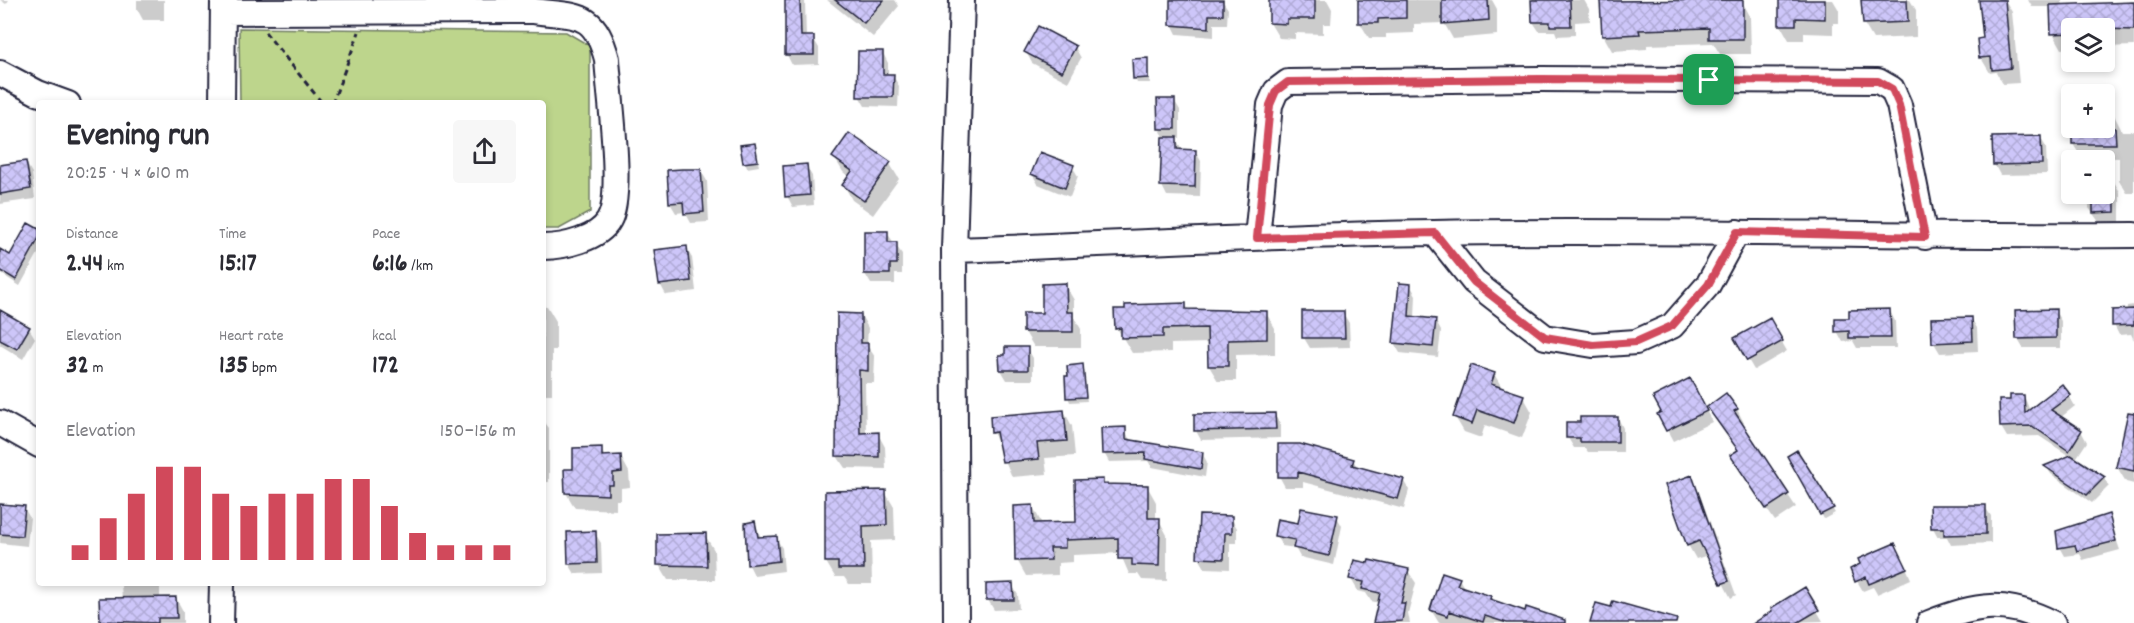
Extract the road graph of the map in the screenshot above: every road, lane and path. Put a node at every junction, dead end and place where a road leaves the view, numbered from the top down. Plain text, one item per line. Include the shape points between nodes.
1 (962, 0) edge
2 (223, 6) edge
3 (367, 11) junction
4 (249, 12) junction
5 (0, 72) edge
6 (57, 100) edge
7 (222, 100) edge
8 (320, 100) edge
9 (334, 100) edge
10 (1737, 232) junction
11 (1435, 233) junction
12 (2134, 235) edge
13 (1925, 237) junction
14 (1257, 238) junction
15 (546, 247) edge
16 (954, 250) junction
17 (0, 423) edge
18 (36, 443) edge
19 (222, 586) edge
20 (221, 623) edge
21 (956, 623) edge
22 (1929, 623) edge
23 (2054, 623) edge

1 - 16 street
2 - 4 street
2 - 7 street
3 - 4 street
3 - 9 path
3 - 15 street via 534,11 577,16 594,26 607,59 616,196 609,221 588,238
4 - 8 path
5 - 6 street
10 - 11 street
10 - 11 street via 1708,285 1672,326 1636,342 1593,345 1545,337 1474,282
10 - 13 street
11 - 14 street
12 - 13 street
13 - 14 street via 1899,105 1892,89 1878,81 1540,79 1288,82 1276,91 1270,105
14 - 16 street
16 - 21 street
17 - 18 street
19 - 20 street
22 - 23 street via 1967,608 2005,606

